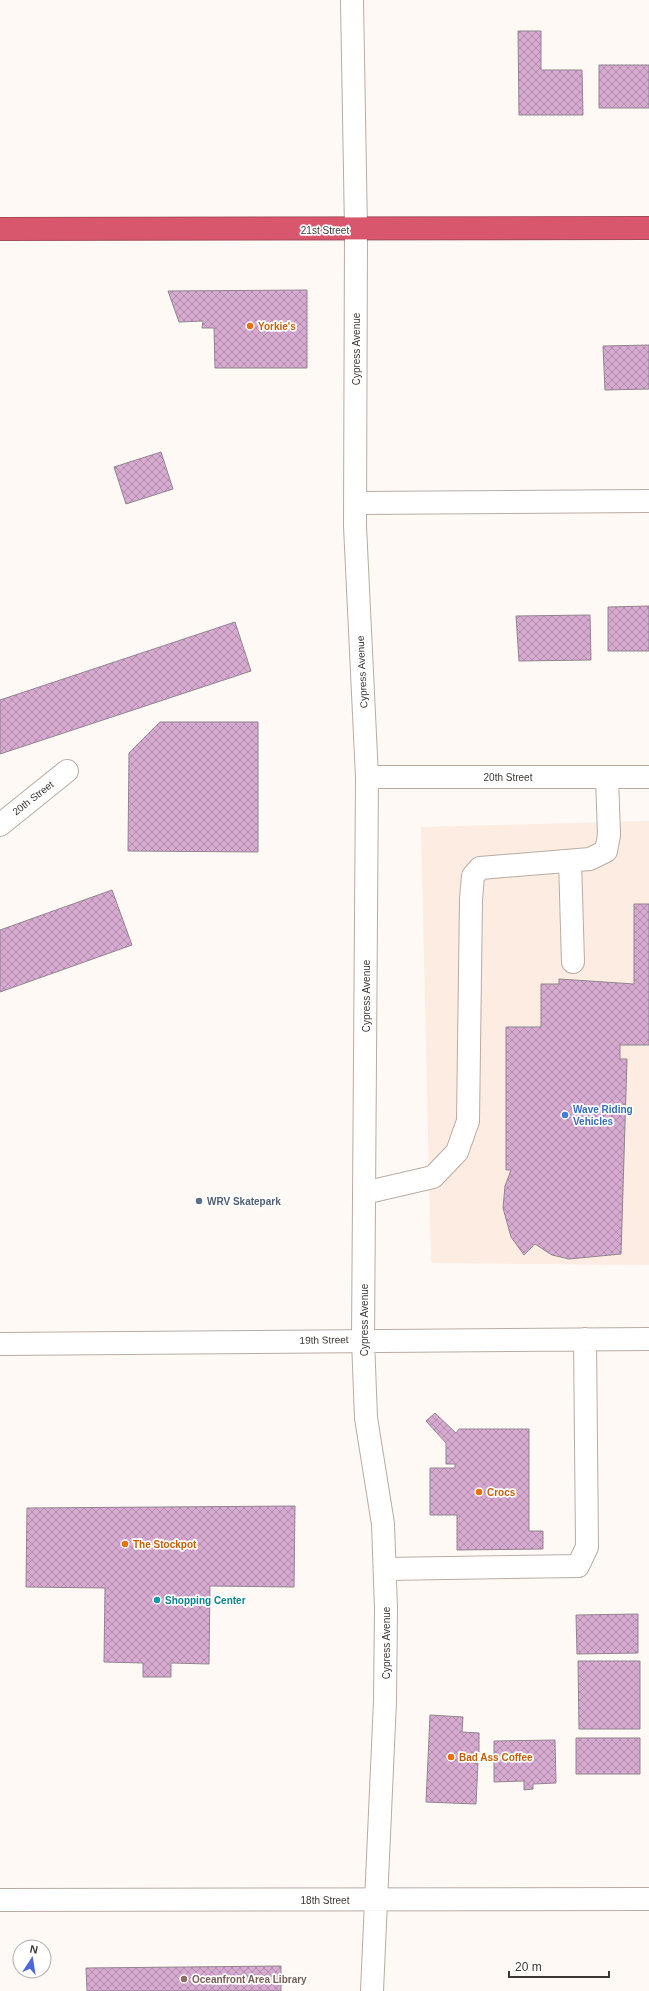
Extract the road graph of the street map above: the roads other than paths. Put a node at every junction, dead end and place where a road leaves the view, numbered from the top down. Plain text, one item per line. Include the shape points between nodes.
1 (352, 0) edge
2 (649, 228) edge
3 (0, 229) edge
4 (356, 230) junction
5 (649, 501) edge
6 (356, 503) junction
7 (67, 771) dead end
8 (367, 777) junction
9 (607, 777) junction
10 (649, 777) edge
11 (0, 825) edge
12 (570, 861) junction
13 (573, 962) dead end
14 (364, 1193) junction
15 (585, 1339) junction
16 (649, 1339) edge
17 (364, 1340) junction
18 (0, 1344) edge
19 (385, 1569) junction
20 (649, 1899) edge
21 (0, 1900) edge
22 (376, 1900) junction
23 (372, 1991) edge

1 - 4 street, Cypress Avenue
2 - 4 highway, 21st Street
3 - 4 highway, 21st Street
4 - 6 street, Cypress Avenue
5 - 6 street
6 - 8 street, Cypress Avenue
7 - 11 street, 20th Street
8 - 9 street, 20th Street
8 - 14 street, Cypress Avenue
9 - 10 street, 20th Street
9 - 12 street via 609,835 606,851 590,859
12 - 13 street
12 - 14 street via 480,868 473,876 468,1121 456,1152 433,1177
14 - 17 street, Cypress Avenue
15 - 16 street, 19th Street
15 - 17 street, 19th Street
15 - 19 street via 588,1547 578,1566
17 - 18 street, 19th Street
17 - 19 street, Cypress Avenue via 366,1418 383,1524
19 - 22 street, Cypress Avenue via 386,1701
20 - 22 street, 18th Street
21 - 22 street, 18th Street
22 - 23 street, Cypress Avenue

